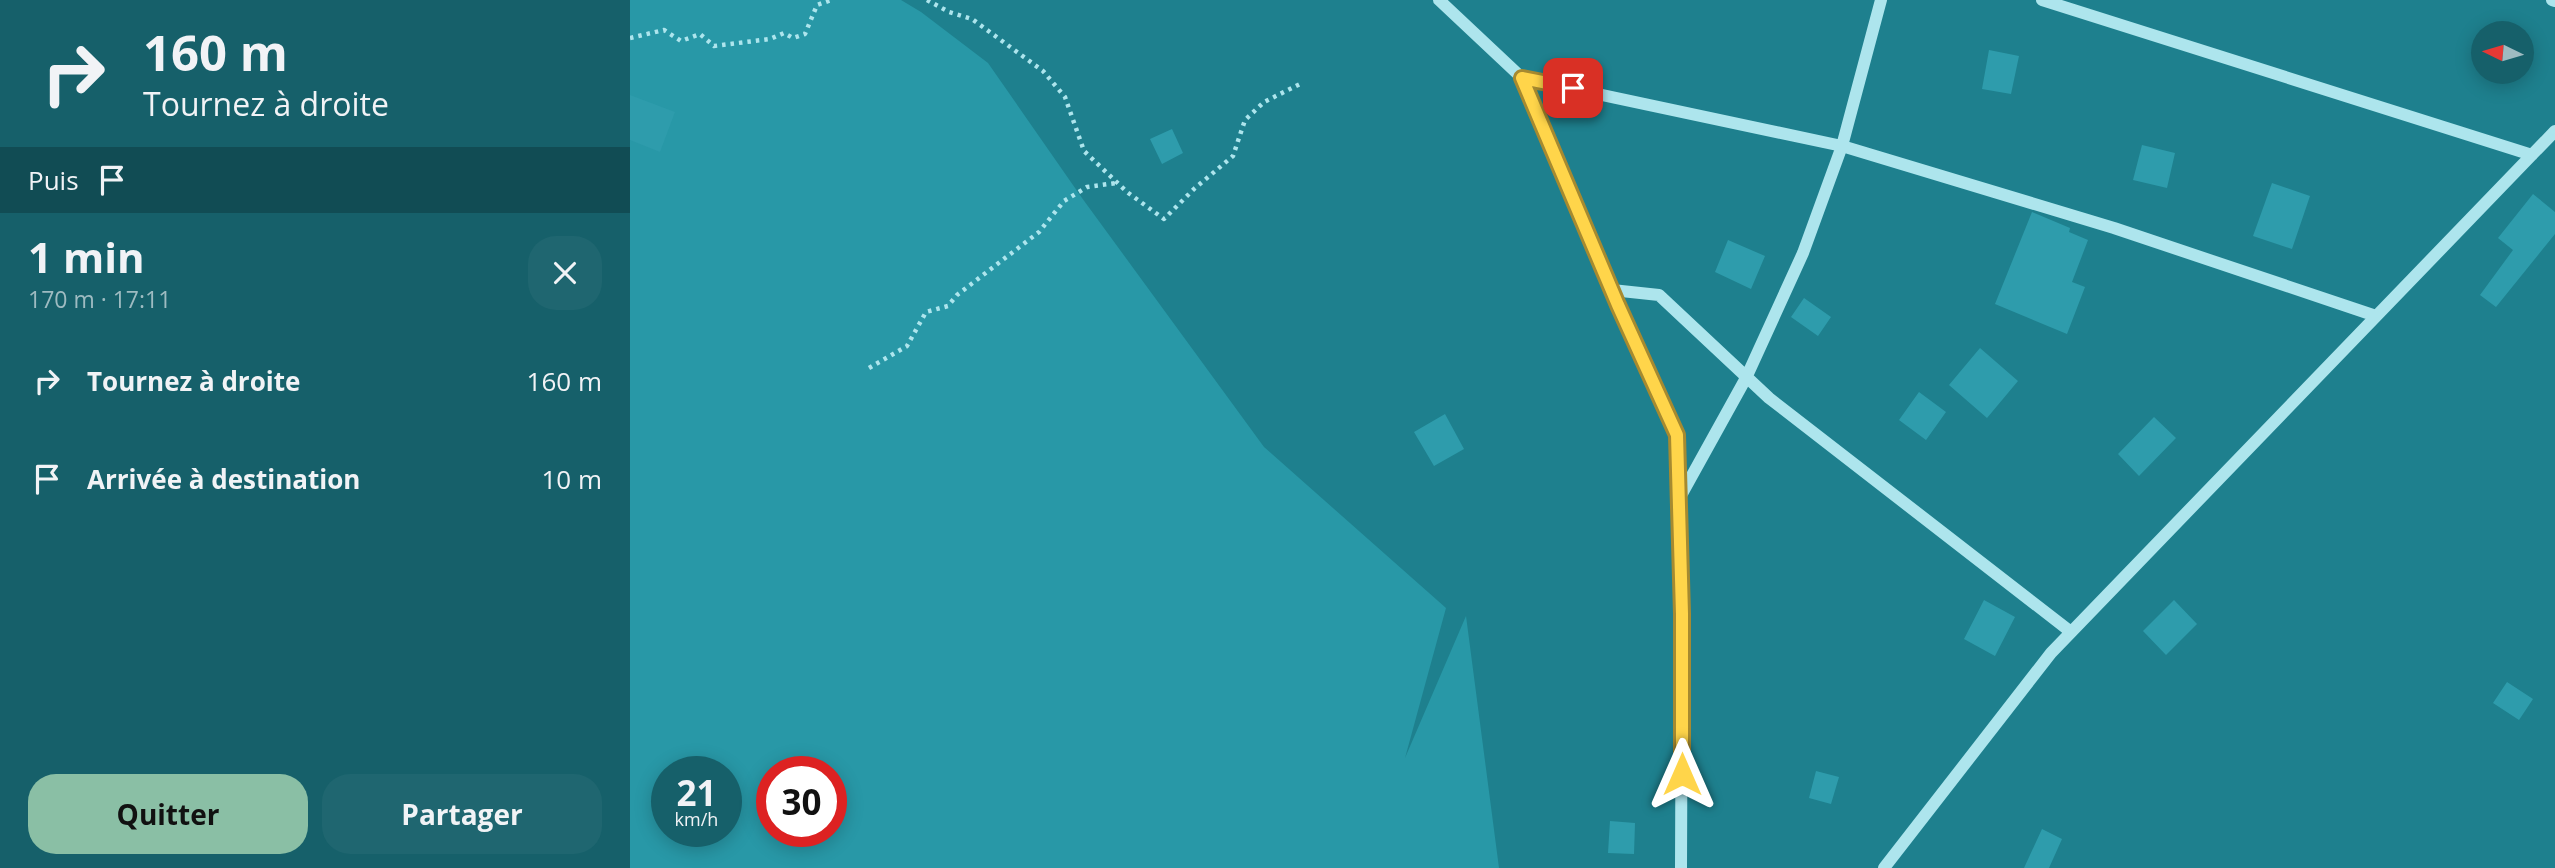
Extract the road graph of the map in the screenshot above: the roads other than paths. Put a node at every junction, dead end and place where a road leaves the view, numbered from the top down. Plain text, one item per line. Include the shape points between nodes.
1 (1439, 0) edge
2 (1881, 0) edge
3 (2042, 0) edge
4 (1522, 78) junction
5 (2555, 131) edge
6 (1842, 146) junction
7 (2532, 155) junction
8 (1612, 290) junction
9 (2376, 316) junction
10 (1746, 378) junction
11 (1678, 499) junction
12 (2071, 632) junction
13 (1886, 865) edge
14 (1681, 868) edge
15 (1874, 868) edge

1 - 4 street
2 - 6 street
3 - 7 street
4 - 6 street
4 - 8 street
5 - 7 street
6 - 9 street via 2115,228
6 - 10 street via 1803,253
7 - 9 street
8 - 10 street via 1659,295
8 - 11 street via 1677,435
9 - 12 street
10 - 11 street
10 - 12 street
11 - 14 street
12 - 13 street
13 - 15 street

